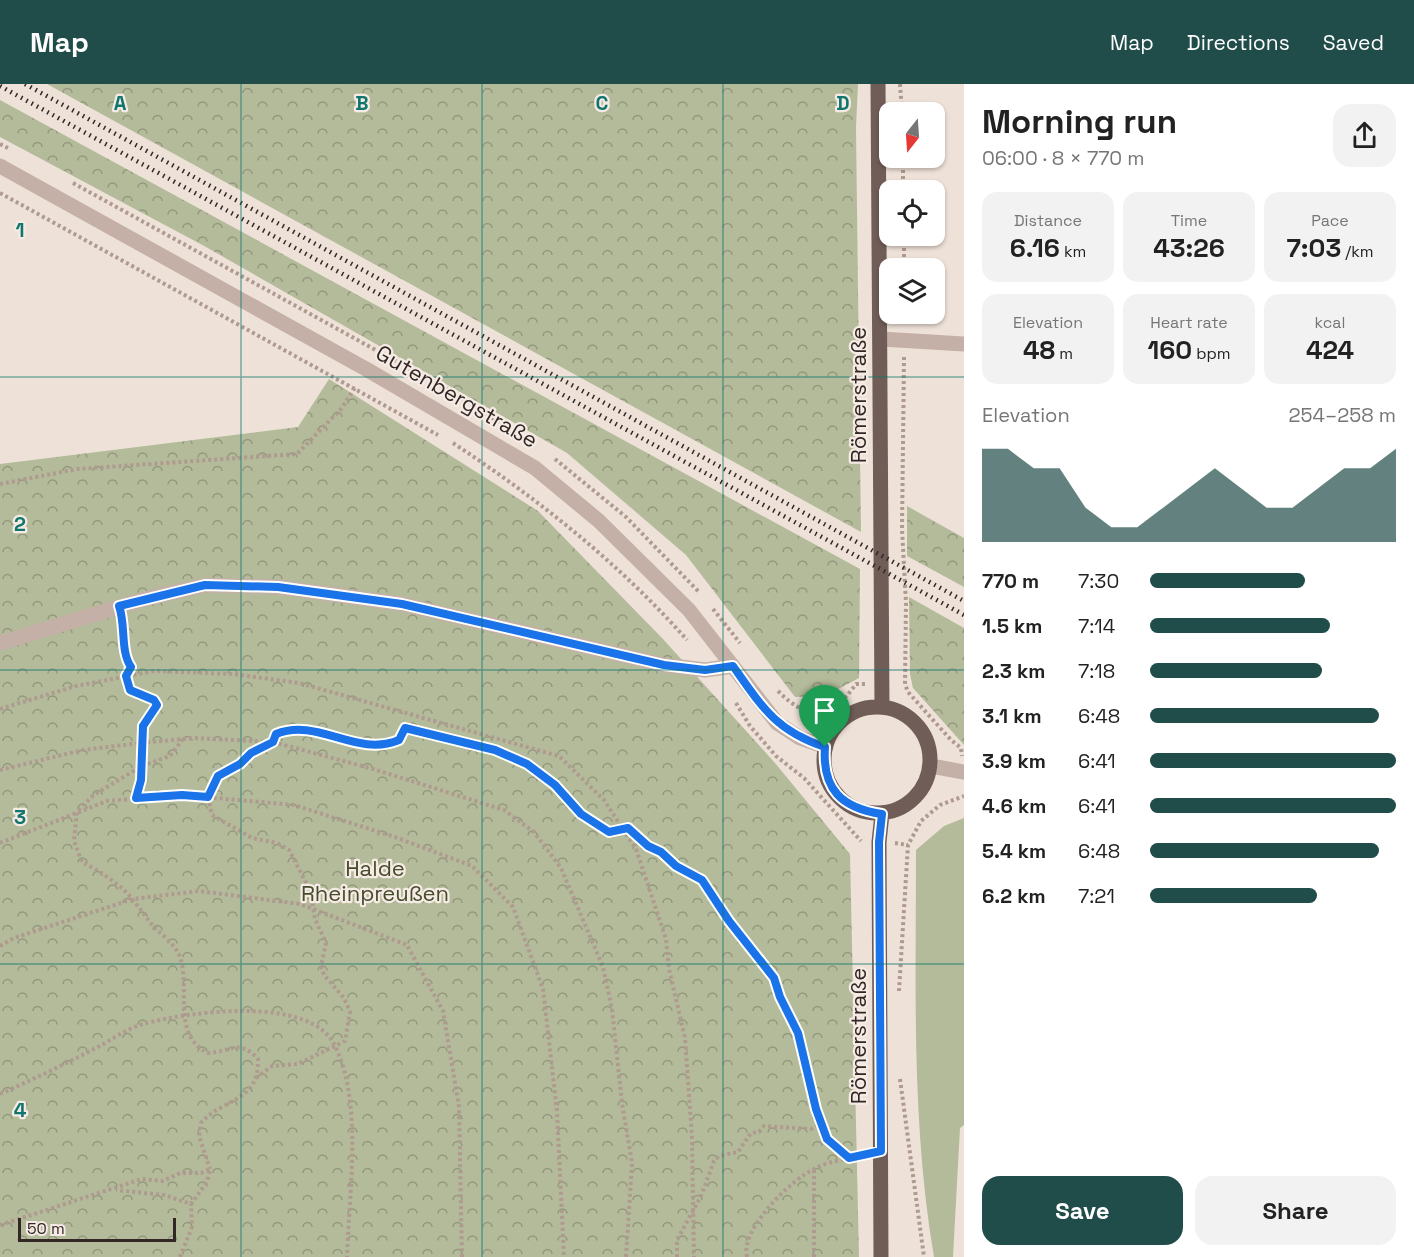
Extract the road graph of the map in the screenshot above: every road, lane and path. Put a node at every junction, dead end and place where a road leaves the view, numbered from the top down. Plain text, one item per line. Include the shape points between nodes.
1 (878, 84) edge
2 (900, 84) edge
3 (901, 102) edge
4 (0, 166) edge
5 (0, 193) edge
6 (904, 324) edge
7 (881, 339) junction
8 (904, 341) junction
9 (964, 344) edge
10 (366, 369) junction
11 (355, 387) junction
12 (0, 484) edge
13 (119, 606) junction
14 (0, 643) edge
15 (692, 645) dead end
16 (733, 666) junction
17 (126, 676) junction
18 (881, 683) junction
19 (905, 684) junction
20 (773, 686) dead end
21 (734, 699) dead end
22 (882, 706) junction
23 (0, 709) edge
24 (183, 739) junction
25 (273, 742) junction
26 (141, 743) junction
27 (825, 747) junction
28 (142, 766) junction
29 (931, 766) junction
30 (0, 770) edge
31 (963, 771) edge
32 (962, 796) edge
33 (208, 797) junction
34 (136, 798) junction
35 (77, 811) junction
36 (882, 814) junction
37 (622, 830) junction
38 (879, 842) junction
39 (0, 843) edge
40 (908, 845) junction
41 (133, 899) junction
42 (314, 909) junction
43 (0, 946) edge
44 (899, 994) dead end
45 (183, 1018) junction
46 (335, 1044) junction
47 (899, 1074) dead end
48 (256, 1078) junction
49 (0, 1094) edge
50 (821, 1123) junction
51 (881, 1151) junction
52 (849, 1158) junction
53 (210, 1169) junction
54 (814, 1169) junction
55 (116, 1190) junction
56 (191, 1204) junction
57 (693, 1208) junction
58 (0, 1226) edge
59 (180, 1257) edge
60 (347, 1257) edge
61 (462, 1257) edge
62 (564, 1257) edge
63 (626, 1257) edge
64 (676, 1257) edge
65 (694, 1257) edge
66 (747, 1257) edge
67 (814, 1257) edge
68 (881, 1257) edge
69 (924, 1257) edge

1 - 7 main road, Römerstraße
2 - 3 path
4 - 10 street, Gutenbergstraße
5 - 11 path
6 - 8 path
7 - 8 street
7 - 18 main road, Römerstraße
8 - 9 street
8 - 19 path
10 - 11 path
10 - 16 street, Gutenbergstraße via 535,468 599,521 656,576
11 - 12 path via 341,409 297,454 76,469
11 - 15 path via 513,483 589,544
13 - 14 street
13 - 16 street via 205,585 278,587 402,604 664,665 705,670
13 - 17 path via 124,619 126,659 131,667
16 - 27 street, Gutenbergstraße via 777,723 800,738
17 - 23 path
17 - 26 path via 130,690 157,705 143,726
17 - 37 path via 154,671 299,682 559,756 604,800
18 - 19 path
18 - 20 path via 856,684 833,711 813,713 798,707
18 - 22 main road, Römerstraße
19 - 31 path via 914,699 961,748
21 - 38 path via 750,726 776,756 804,778 860,841
22 - 27 main road via 853,712 831,733
22 - 29 main road via 913,720 924,733
24 - 25 path
24 - 26 path
24 - 28 path via 170,756
25 - 33 path via 218,776
25 - 37 path via 276,734 296,728 376,747 399,740 405,728 495,750 527,764 555,785 581,814 609,832
25 - 63 path via 504,810 534,832 561,868 603,967 612,1009 633,1163
26 - 28 path
26 - 30 path via 83,750
27 - 36 main road via 827,779 836,794 855,808
28 - 34 path
28 - 35 path via 95,794
29 - 31 street
29 - 36 main road via 919,794 908,804
31 - 32 path
32 - 40 path via 940,805 921,821
33 - 34 path
33 - 42 path via 212,815 252,838 289,850 310,890
33 - 62 path via 294,805 395,837 472,866 513,907 543,989 557,1111
34 - 35 path via 107,801
35 - 39 path
35 - 41 path via 74,841 82,862
36 - 38 main road, Römerstraße
37 - 50 path via 628,828 676,866 702,880 774,978 798,1033
37 - 57 path via 636,849 666,939 685,1038
38 - 40 path
38 - 51 main road, Römerstraße
40 - 44 path
41 - 42 path via 199,891
41 - 43 path
41 - 45 path via 180,957 186,999
42 - 46 path via 326,943 321,966 324,975 344,998 350,1012 345,1041
42 - 61 path via 407,945 443,1011 459,1107
45 - 46 path via 263,1010 304,1020
45 - 48 path via 193,1042 208,1053 232,1046 251,1051 258,1059
45 - 49 path via 142,1024
46 - 48 path via 298,1064 272,1066
46 - 60 path via 352,1101
47 - 69 path
48 - 53 path via 238,1099 209,1114 201,1123 199,1136
50 - 52 path via 827,1139
50 - 57 path via 811,1129 764,1126 751,1133 738,1152 714,1161
51 - 52 path
51 - 68 main road, Römerstraße
52 - 54 path
53 - 55 path via 163,1180 142,1179
53 - 56 path via 209,1178
54 - 66 path via 776,1197 748,1240
54 - 67 path
55 - 56 path via 164,1195
55 - 58 path
56 - 59 path via 192,1227
57 - 64 path via 677,1240
57 - 65 path

